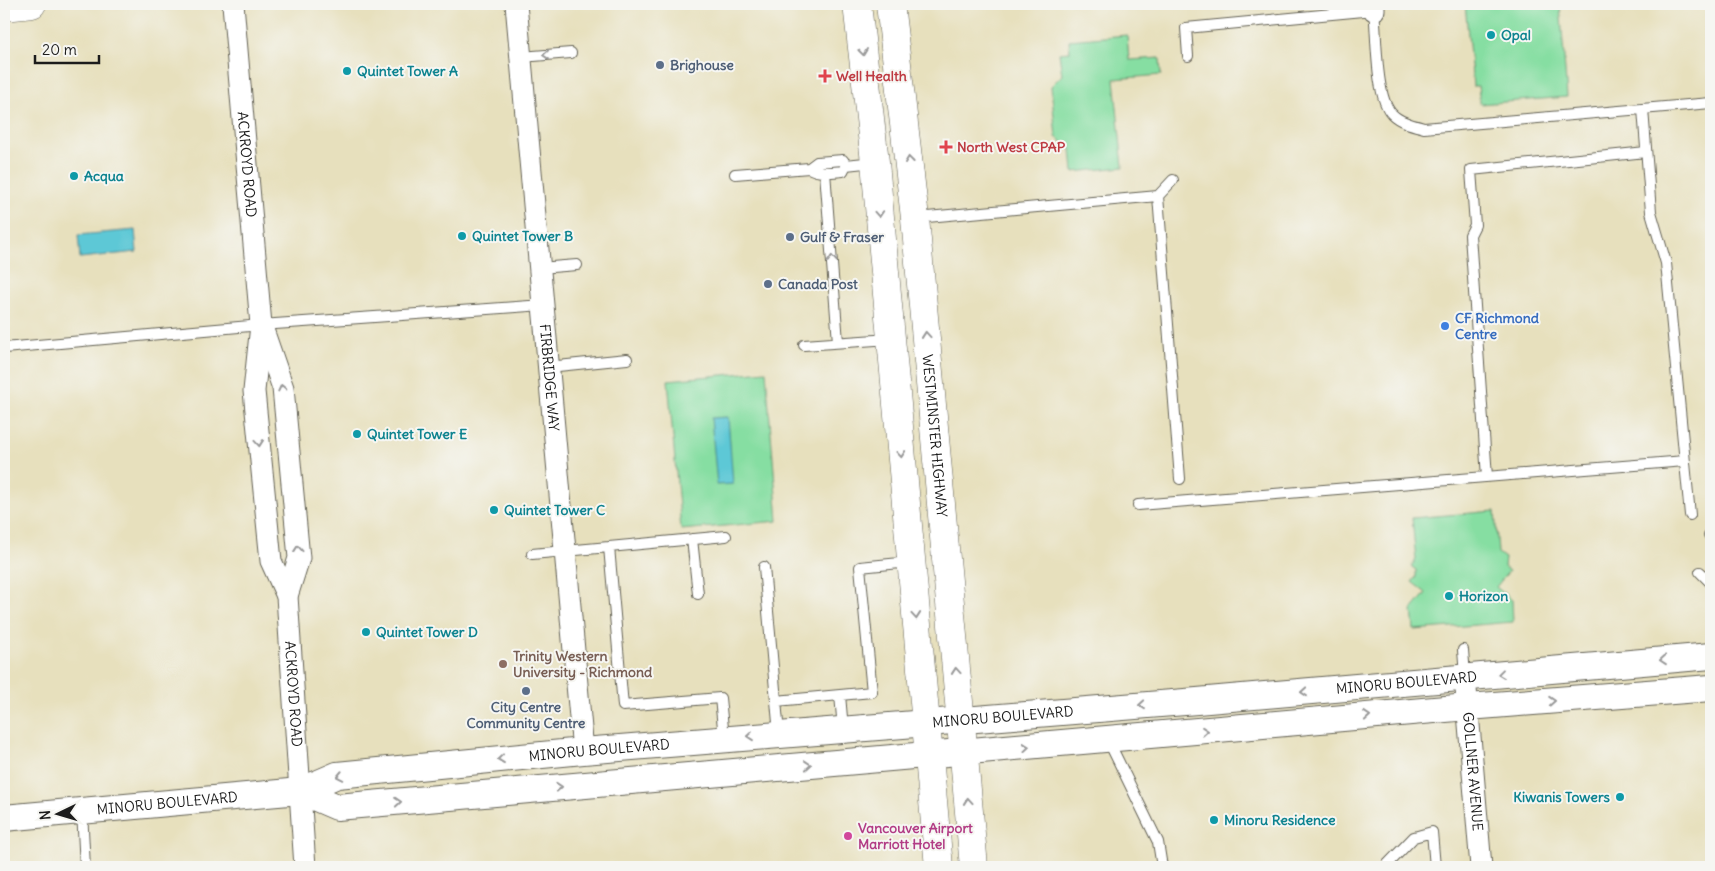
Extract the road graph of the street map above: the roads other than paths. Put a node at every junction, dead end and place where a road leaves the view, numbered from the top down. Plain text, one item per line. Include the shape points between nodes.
1 (32, 4) edge
2 (233, 4) edge
3 (516, 4) edge
4 (857, 4) edge
5 (890, 4) edge
6 (1374, 7) edge
7 (4, 8) edge
8 (570, 53) dead end
9 (1188, 56) dead end
10 (521, 57) junction
11 (1711, 103) edge
12 (1643, 109) junction
13 (1646, 152) junction
14 (875, 162) junction
15 (846, 164) junction
16 (809, 168) junction
17 (825, 172) junction
18 (735, 174) dead end
19 (1172, 180) dead end
20 (1158, 196) junction
21 (915, 218) junction
22 (577, 265) dead end
23 (539, 268) junction
24 (543, 305) junction
25 (261, 325) junction
26 (890, 339) junction
27 (838, 342) junction
28 (804, 345) dead end
29 (4, 348) edge
30 (627, 359) dead end
31 (548, 367) junction
32 (1685, 461) junction
33 (1487, 477) junction
34 (1180, 479) dead end
35 (1138, 505) dead end
36 (1690, 515) dead end
37 (726, 536) dead end
38 (692, 539) junction
39 (609, 547) junction
40 (565, 551) junction
41 (532, 554) dead end
42 (911, 562) junction
43 (764, 567) dead end
44 (1700, 572) dead end
45 (1711, 583) edge
46 (698, 594) dead end
47 (287, 596) junction
48 (1463, 650) dead end
49 (1711, 656) edge
50 (1466, 677) junction
51 (1711, 688) edge
52 (840, 695) junction
53 (776, 701) junction
54 (1468, 707) junction
55 (962, 720) junction
56 (926, 722) junction
57 (843, 729) junction
58 (778, 734) junction
59 (724, 738) junction
60 (1107, 739) junction
61 (583, 751) junction
62 (964, 753) junction
63 (928, 756) junction
64 (300, 791) junction
65 (82, 812) junction
66 (4, 818) edge
67 (85, 867) edge
68 (305, 867) edge
69 (939, 867) edge
70 (974, 867) edge
71 (1162, 867) edge
72 (1385, 867) edge
73 (1435, 867) edge
74 (1481, 867) edge

1 - 7 main road
2 - 25 street, ACKROYD ROAD
3 - 10 street, FIRBRIDGE WAY
4 -> 14 main road
21 -> 5 main road, WESTMINSTER HIGHWAY
6 - 9 lane via 1186,28
6 - 12 lane via 1383,97 1392,114 1408,124 1424,128
8 -> 10 lane
10 - 23 street, FIRBRIDGE WAY
11 - 12 lane
12 - 13 lane
13 - 32 lane via 1651,212 1666,263
13 - 33 lane via 1471,170 1475,225 1470,235
14 - 15 lane
14 -> 26 main road
15 - 16 lane via 842,160 817,162
15 - 17 lane via 843,171
16 - 17 lane via 817,173
16 - 18 lane
27 -> 17 lane
19 - 20 lane
20 - 21 lane
20 - 34 lane
55 -> 21 main road, WESTMINSTER HIGHWAY
22 - 23 lane
23 - 24 street, FIRBRIDGE WAY
24 - 25 lane
24 - 31 street, FIRBRIDGE WAY
25 - 29 lane
25 -> 47 street, ACKROYD ROAD via 254,391 271,561
47 -> 25 street, ACKROYD ROAD via 299,558 283,388
26 - 27 lane
26 -> 42 main road
27 - 28 lane
30 - 31 lane
31 - 40 street, FIRBRIDGE WAY
32 - 33 lane
32 - 36 lane
33 - 35 lane
37 - 38 lane
38 - 39 lane
38 - 46 lane
39 - 40 lane
39 - 59 lane via 623,706 720,698
40 - 41 lane
40 - 61 street, FIRBRIDGE WAY
42 - 52 lane via 860,567 872,692
42 -> 56 main road
43 - 53 lane
44 - 45 lane
47 - 64 street, ACKROYD ROAD
48 - 50 lane
49 -> 50 street, MINORU BOULEVARD
50 - 54 street, GOLLNER AVENUE
50 -> 55 street, MINORU BOULEVARD
54 -> 51 street, MINORU BOULEVARD
52 - 53 lane
52 - 57 lane
53 - 58 lane
60 -> 54 street, MINORU BOULEVARD
54 - 74 street, GOLLNER AVENUE
55 - 56 street, MINORU BOULEVARD
55 - 62 main road, WESTMINSTER HIGHWAY
56 - 57 street, MINORU BOULEVARD
56 - 63 main road
57 - 58 street, MINORU BOULEVARD
58 -> 59 street, MINORU BOULEVARD
59 - 61 street, MINORU BOULEVARD
62 -> 60 street, MINORU BOULEVARD
60 - 71 lane via 1158,842
61 -> 64 street, MINORU BOULEVARD via 338,774
62 - 63 street, MINORU BOULEVARD
70 -> 62 main road, WESTMINSTER HIGHWAY
64 -> 63 street, MINORU BOULEVARD via 338,807
63 - 69 main road
64 - 65 street, MINORU BOULEVARD
64 - 68 street, ACKROYD ROAD
65 - 66 street, MINORU BOULEVARD
65 - 67 lane
72 - 73 lane via 1414,837 1432,832

